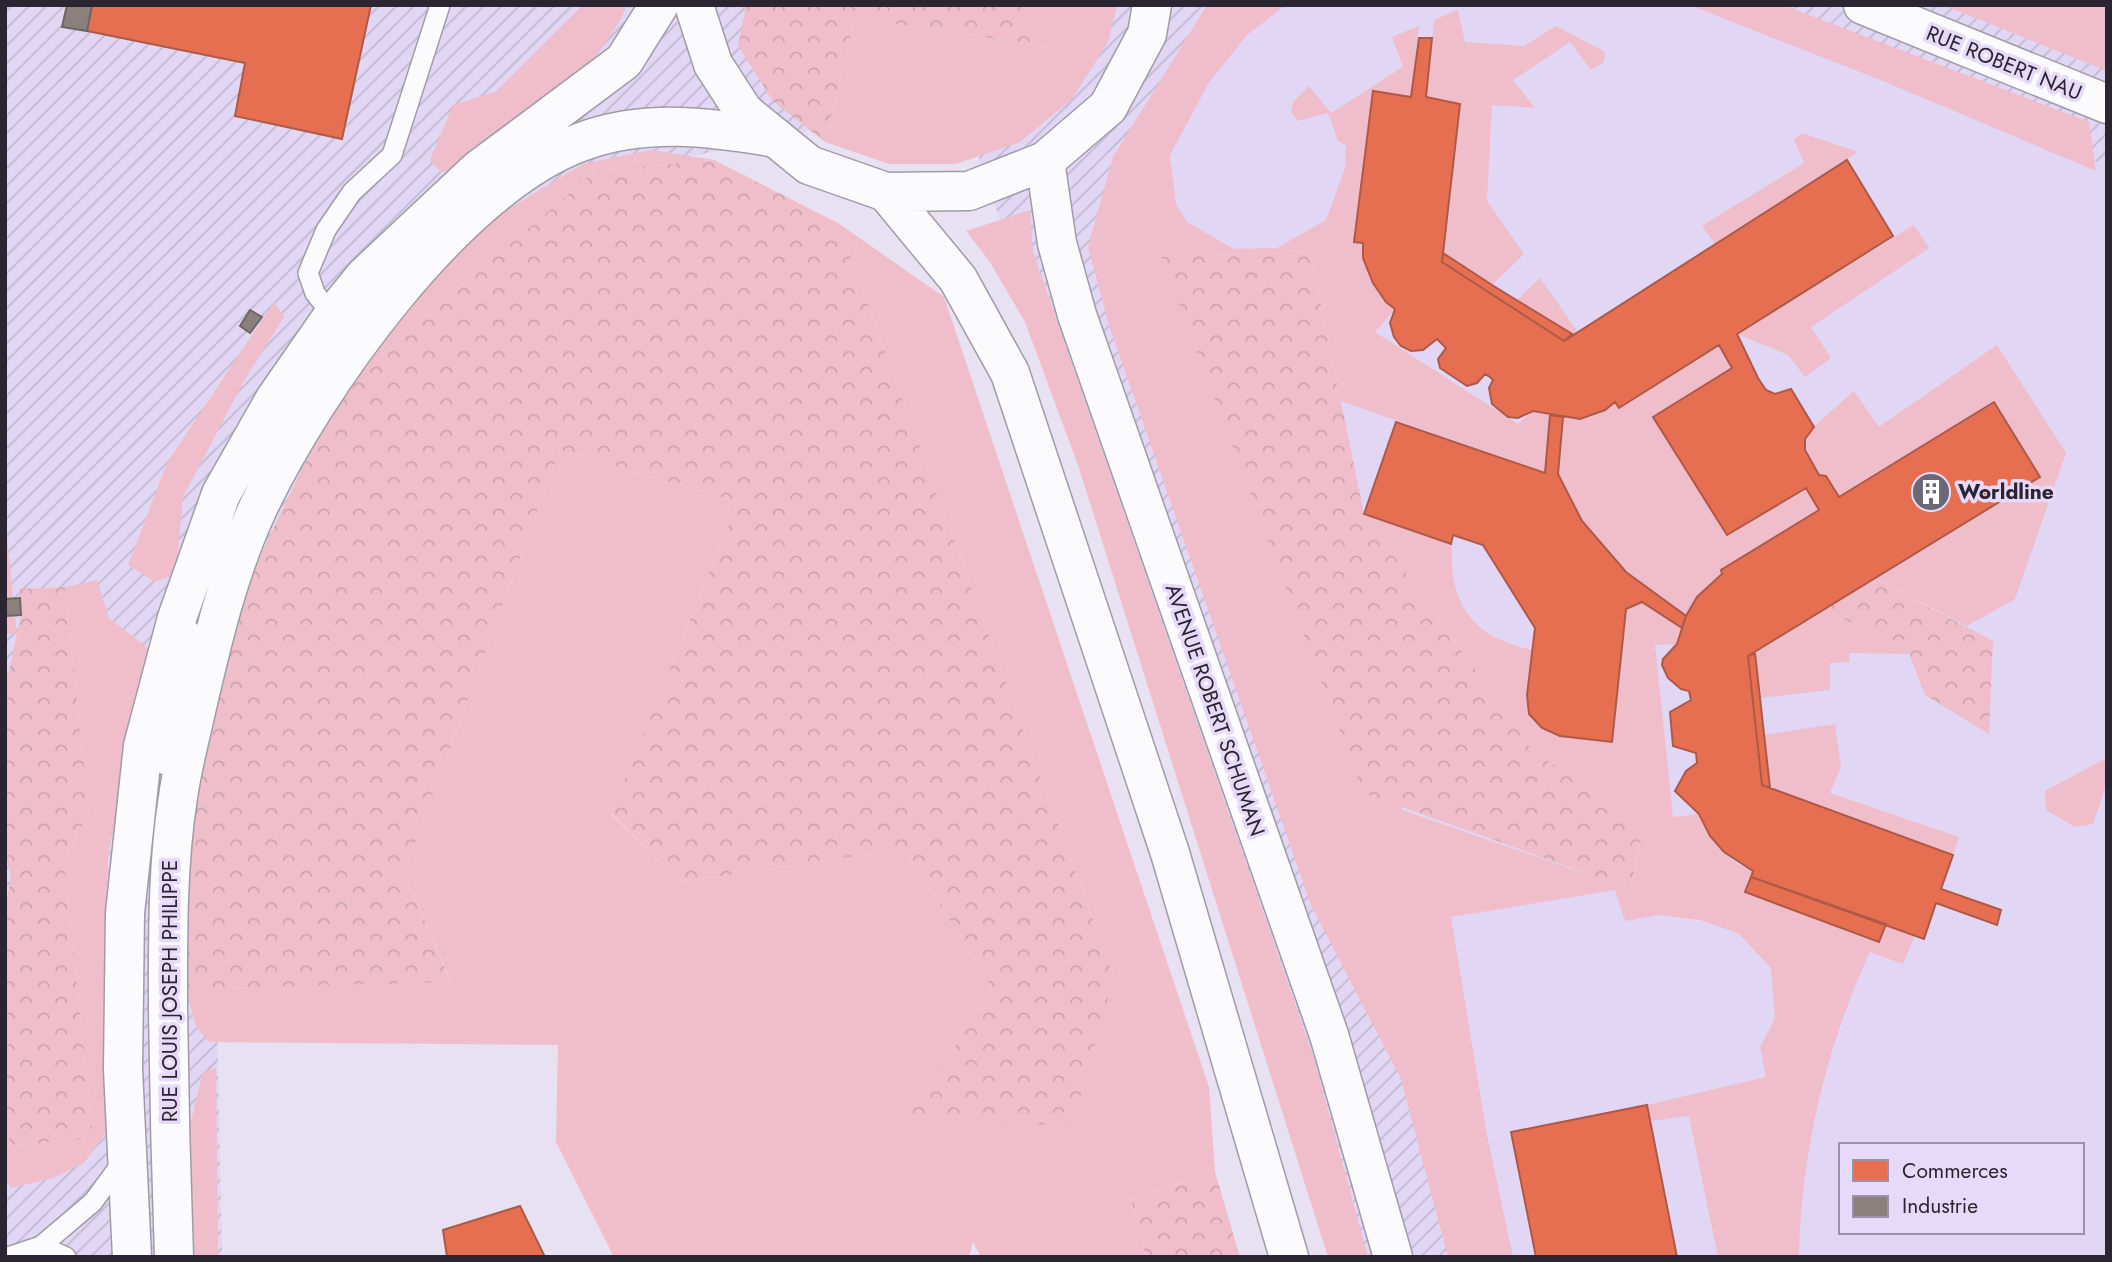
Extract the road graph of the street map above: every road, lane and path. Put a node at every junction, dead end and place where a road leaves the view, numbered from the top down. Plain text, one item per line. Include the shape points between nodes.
1 (440, 5) edge
2 (659, 5) edge
3 (694, 5) edge
4 (1171, 5) edge
5 (1863, 5) edge
6 (1149, 20) edge
7 (2107, 104) edge
8 (776, 138) junction
9 (1045, 161) junction
10 (886, 192) junction
11 (334, 314) junction
12 (380, 315) junction
13 (258, 509) junction
14 (230, 584) junction
15 (177, 618) junction
16 (178, 794) junction
17 (128, 1155) junction
18 (41, 1246) junction
19 (7, 1254) edge
20 (66, 1257) edge
21 (132, 1257) edge
22 (174, 1257) edge
23 (1289, 1257) edge
24 (1393, 1257) edge

1 - 11 lane via 392,155 352,192 326,230 309,273 315,293
2 - 11 main road, RUE LOUIS JOSEPH PHILIPPE via 624,61 478,170 365,276
3 - 8 main road via 713,64 744,112
4 - 6 main road
5 - 7 main road, RUE ROBERT NAU
6 - 9 main road via 1108,107
8 - 10 main road via 808,165
8 - 12 main road, RUE LOUIS JOSEPH PHILIPPE via 681,125 633,129 582,141 533,165 457,225
9 - 10 main road via 969,191
9 - 24 main road, AVENUE ROBERT SCHUMAN via 1057,243 1077,315 1329,1035
10 - 23 main road via 958,279 1010,373 1170,853
11 - 12 lane via 353,319
11 - 13 lane via 340,331 335,347 265,460
11 - 15 main road, RUE LOUIS JOSEPH PHILIPPE via 275,399 221,494
12 - 13 main road, RUE LOUIS JOSEPH PHILIPPE via 317,404
13 - 14 main road, RUE LOUIS JOSEPH PHILIPPE
14 - 15 lane via 212,605
14 - 16 main road, RUE LOUIS JOSEPH PHILIPPE via 217,619
15 - 16 lane via 191,632 164,769
15 - 17 main road, RUE LOUIS JOSEPH PHILIPPE via 143,746 125,913 123,1069
16 - 22 main road, RUE LOUIS JOSEPH PHILIPPE via 168,882
17 - 18 lane via 93,1202
17 - 21 main road, RUE LOUIS JOSEPH PHILIPPE
18 - 19 lane
18 - 20 lane

